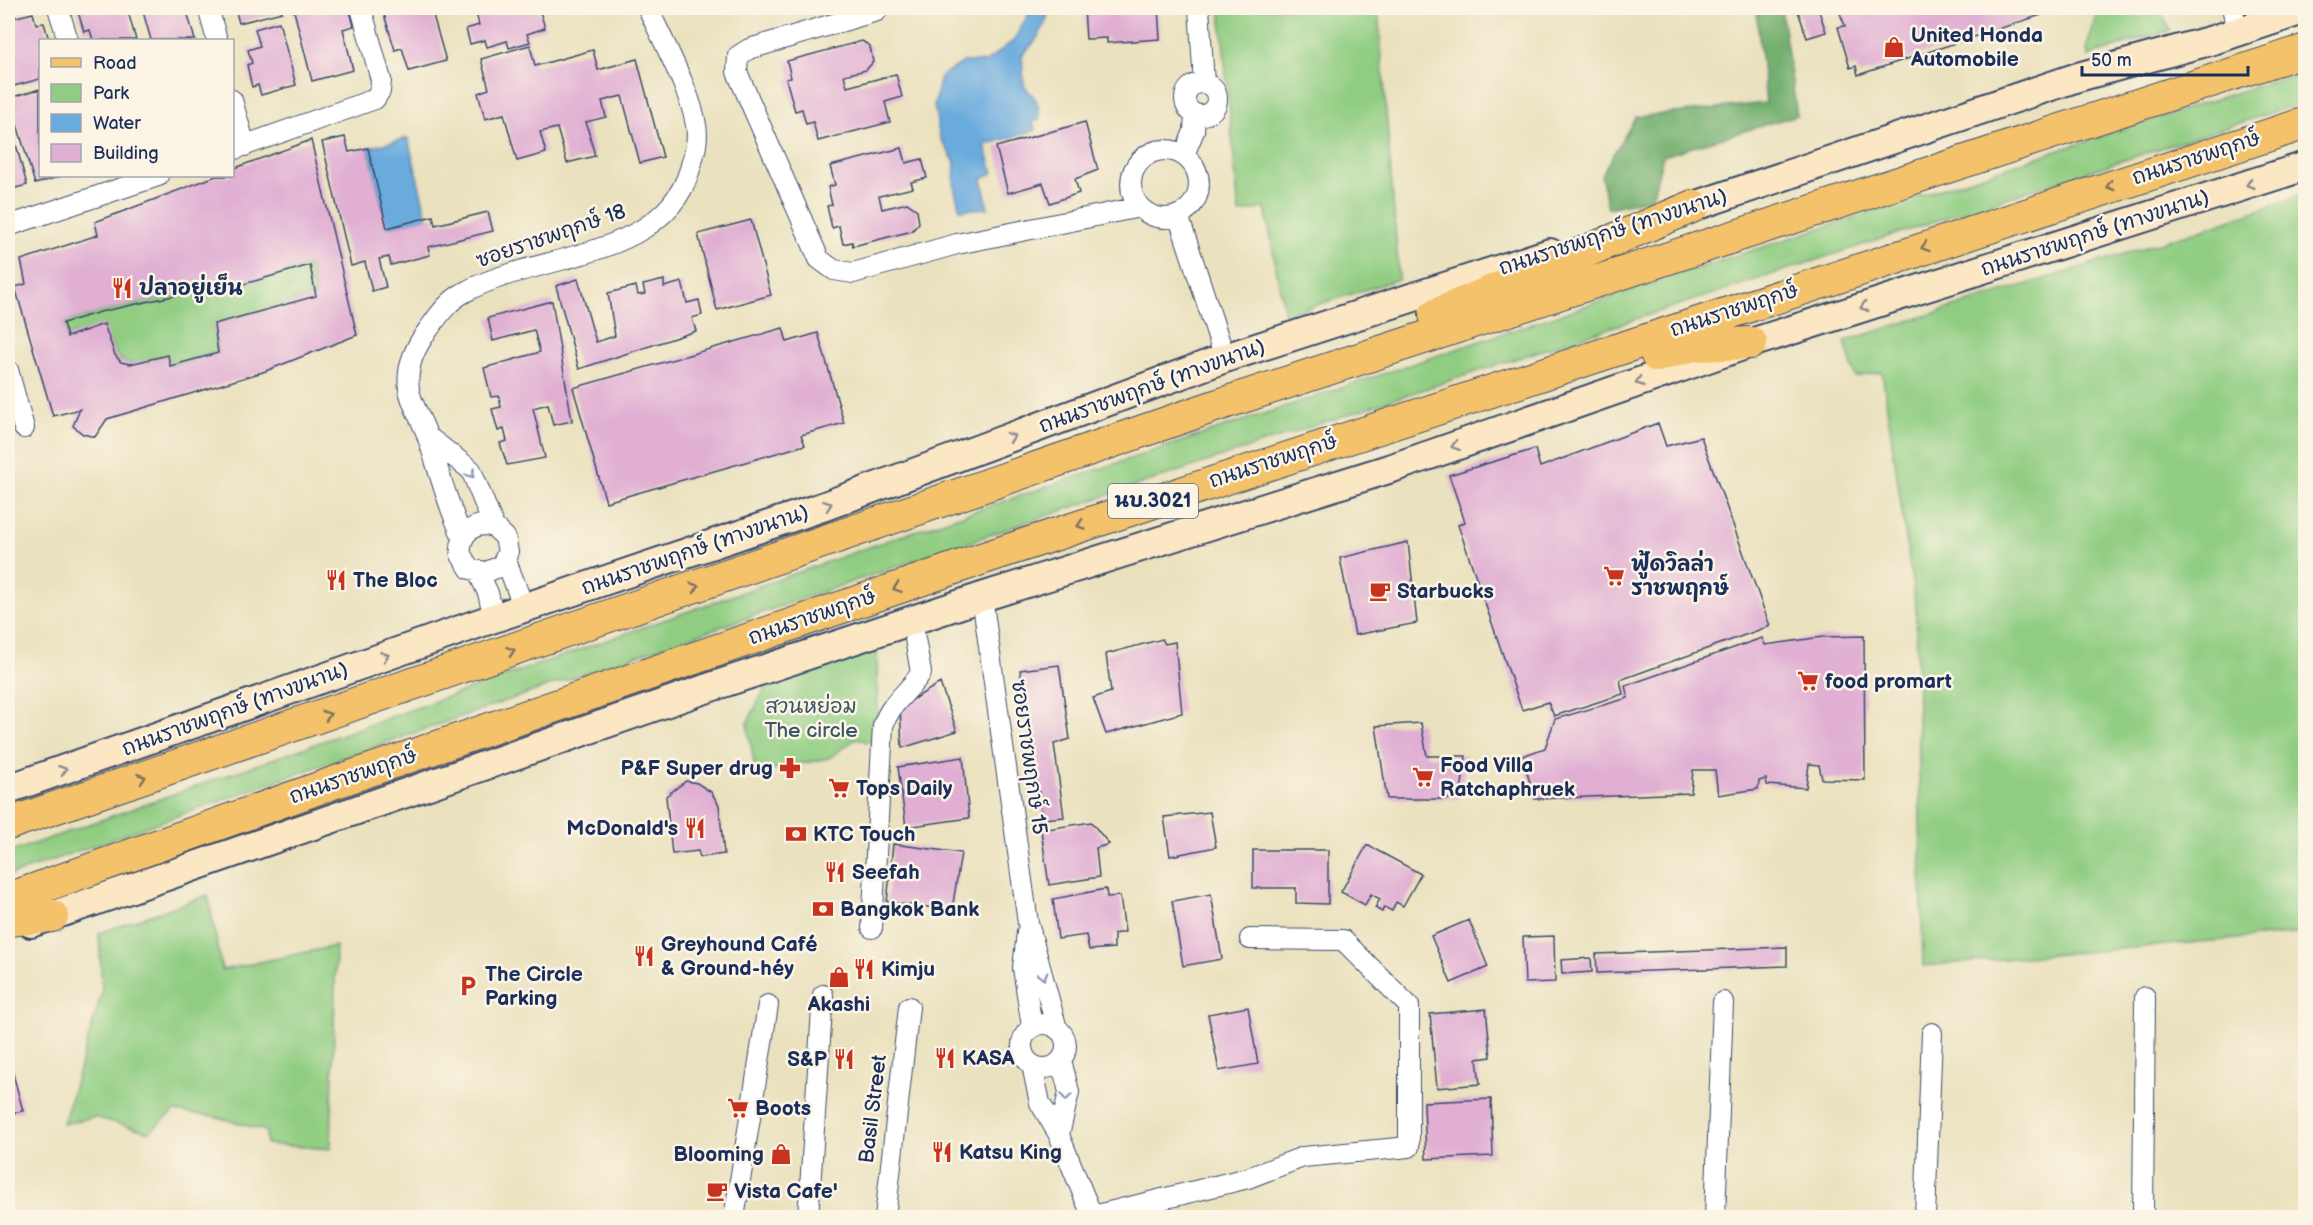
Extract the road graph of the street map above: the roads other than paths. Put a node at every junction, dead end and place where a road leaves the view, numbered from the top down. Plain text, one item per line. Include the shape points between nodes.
1 (58, 8) edge
2 (208, 8) edge
3 (361, 8) edge
4 (648, 8) edge
5 (879, 8) edge
6 (1198, 8) edge
7 (2306, 9) edge
8 (2235, 19) edge
9 (68, 39) edge
10 (217, 39) edge
11 (2306, 50) edge
12 (234, 114) edge
13 (2306, 123) edge
14 (239, 148) edge
15 (1184, 155) junction
16 (2306, 166) edge
17 (152, 177) edge
18 (108, 184) edge
19 (1140, 207) junction
20 (1694, 207) junction
21 (1178, 215) junction
22 (8, 226) edge
23 (1751, 343) junction
24 (1225, 358) junction
25 (8, 370) edge
26 (1215, 406) junction
27 (24, 428) dead end
28 (427, 436) junction
29 (1342, 438) junction
30 (491, 526) junction
31 (463, 538) junction
32 (506, 558) junction
33 (478, 572) junction
34 (982, 597) junction
35 (524, 608) junction
36 (494, 618) junction
37 (912, 621) junction
38 (8, 789) edge
39 (8, 824) edge
40 (8, 899) edge
41 (52, 916) junction
42 (8, 920) edge
43 (1028, 923) junction
44 (872, 928) dead end
45 (8, 932) edge
46 (1250, 939) dead end
47 (823, 996) dead end
48 (2145, 997) dead end
49 (1723, 1002) dead end
50 (768, 1005) dead end
51 (909, 1006) dead end
52 (1032, 1027) junction
53 (1057, 1029) junction
54 (1932, 1033) dead end
55 (1061, 1060) junction
56 (1032, 1065) junction
57 (1059, 1135) junction
58 (1093, 1217) edge
59 (734, 1218) edge
60 (808, 1218) edge
61 (885, 1218) edge
62 (1716, 1218) edge
63 (1925, 1218) edge
64 (2143, 1218) edge

1 - 9 street
2 - 10 street
3 - 14 street via 381,80 375,99
4 - 28 street, ซอยราชพฤกษ์ 18 via 696,125 694,154 684,188 667,210 635,235 488,281 447,304 419,341 410,362 409,389
5 - 19 street via 749,49 738,56 737,72 819,259 834,270 853,273 957,244
6 - 15 street via 1204,83 1193,84 1185,92 1186,108 1195,114 1194,131
7 - 8 main road, ถนนราชพฤกษ์ (ทางขนาน)
8 - 20 main road, ถนนราชพฤกษ์ (ทางขนาน) via 2078,77
11 - 26 main road
12 - 14 street
13 -> 29 main road, ถนนราชพฤกษ์ / นบ.3021
15 - 19 street via 1162,149 1142,158 1131,177 1134,198
15 - 21 street via 1193,163 1200,186 1191,207
16 -> 23 main road, ถนนราชพฤกษ์ (ทางขนาน) / นบ.3021
17 - 18 street
18 - 22 street
19 - 21 street via 1159,218
20 - 24 main road, ถนนราชพฤกษ์ (ทางขนาน)
20 - 26 main road
21 - 24 street
23 - 29 main road via 1694,345 1385,439
23 -> 34 main road, ถนนราชพฤกษ์ (ทางขนาน) / นบ.3021 via 1395,467
35 -> 24 main road, ถนนราชพฤกษ์ (ทางขนาน) via 812,511
25 - 27 street
39 -> 26 main road
28 -> 30 street via 471,470
28 - 31 street, ซอยราชพฤกษ์ 18
29 -> 40 main road, ถนนราชพฤกษ์ / นบ.3021 via 542,710
30 - 31 street via 473,527
30 - 32 street via 505,537
31 - 33 street, ซอยราชพฤกษ์ 18 via 461,555
32 - 33 street via 495,570
32 - 35 street
33 - 36 street, ซอยราชพฤกษ์ 18
34 - 37 main road, ถนนราชพฤกษ์ (ทางขนาน) / นบ.3021
34 - 43 street, ซอยราชพฤกษ์ 15
35 - 36 main road, ถนนราชพฤกษ์ (ทางขนาน)
38 -> 36 main road, ถนนราชพฤกษ์ (ทางขนาน)
37 - 41 main road, ถนนราชพฤกษ์ (ทางขนาน) / นบ.3021
37 - 44 street via 921,673 913,687 888,710 883,726
41 - 42 main road
41 - 45 main road, ถนนราชพฤกษ์ (ทางขนาน) / นบ.3021
43 - 52 street, ซอยราชพฤกษ์ 15 via 1023,968
43 -> 53 street, ซอยราชพฤกษ์ 15
46 - 58 street via 1343,940 1409,1006 1409,1147 1303,1157 1248,1178
47 - 60 street
48 - 64 street
49 - 62 street
50 - 59 street
51 - 61 street, Basil Street
52 - 53 street via 1045,1024
52 - 56 street, ซอยราชพฤกษ์ 15 via 1022,1046
53 - 55 street, ซอยราชพฤกษ์ 15 via 1065,1040
54 - 63 street
55 - 56 street via 1051,1068
55 -> 57 street, ซอยราชพฤกษ์ 15 via 1069,1092
56 - 57 street, ซอยราชพฤกษ์ 15 via 1040,1103
57 - 58 street, ซอยราชพฤกษ์ 15

